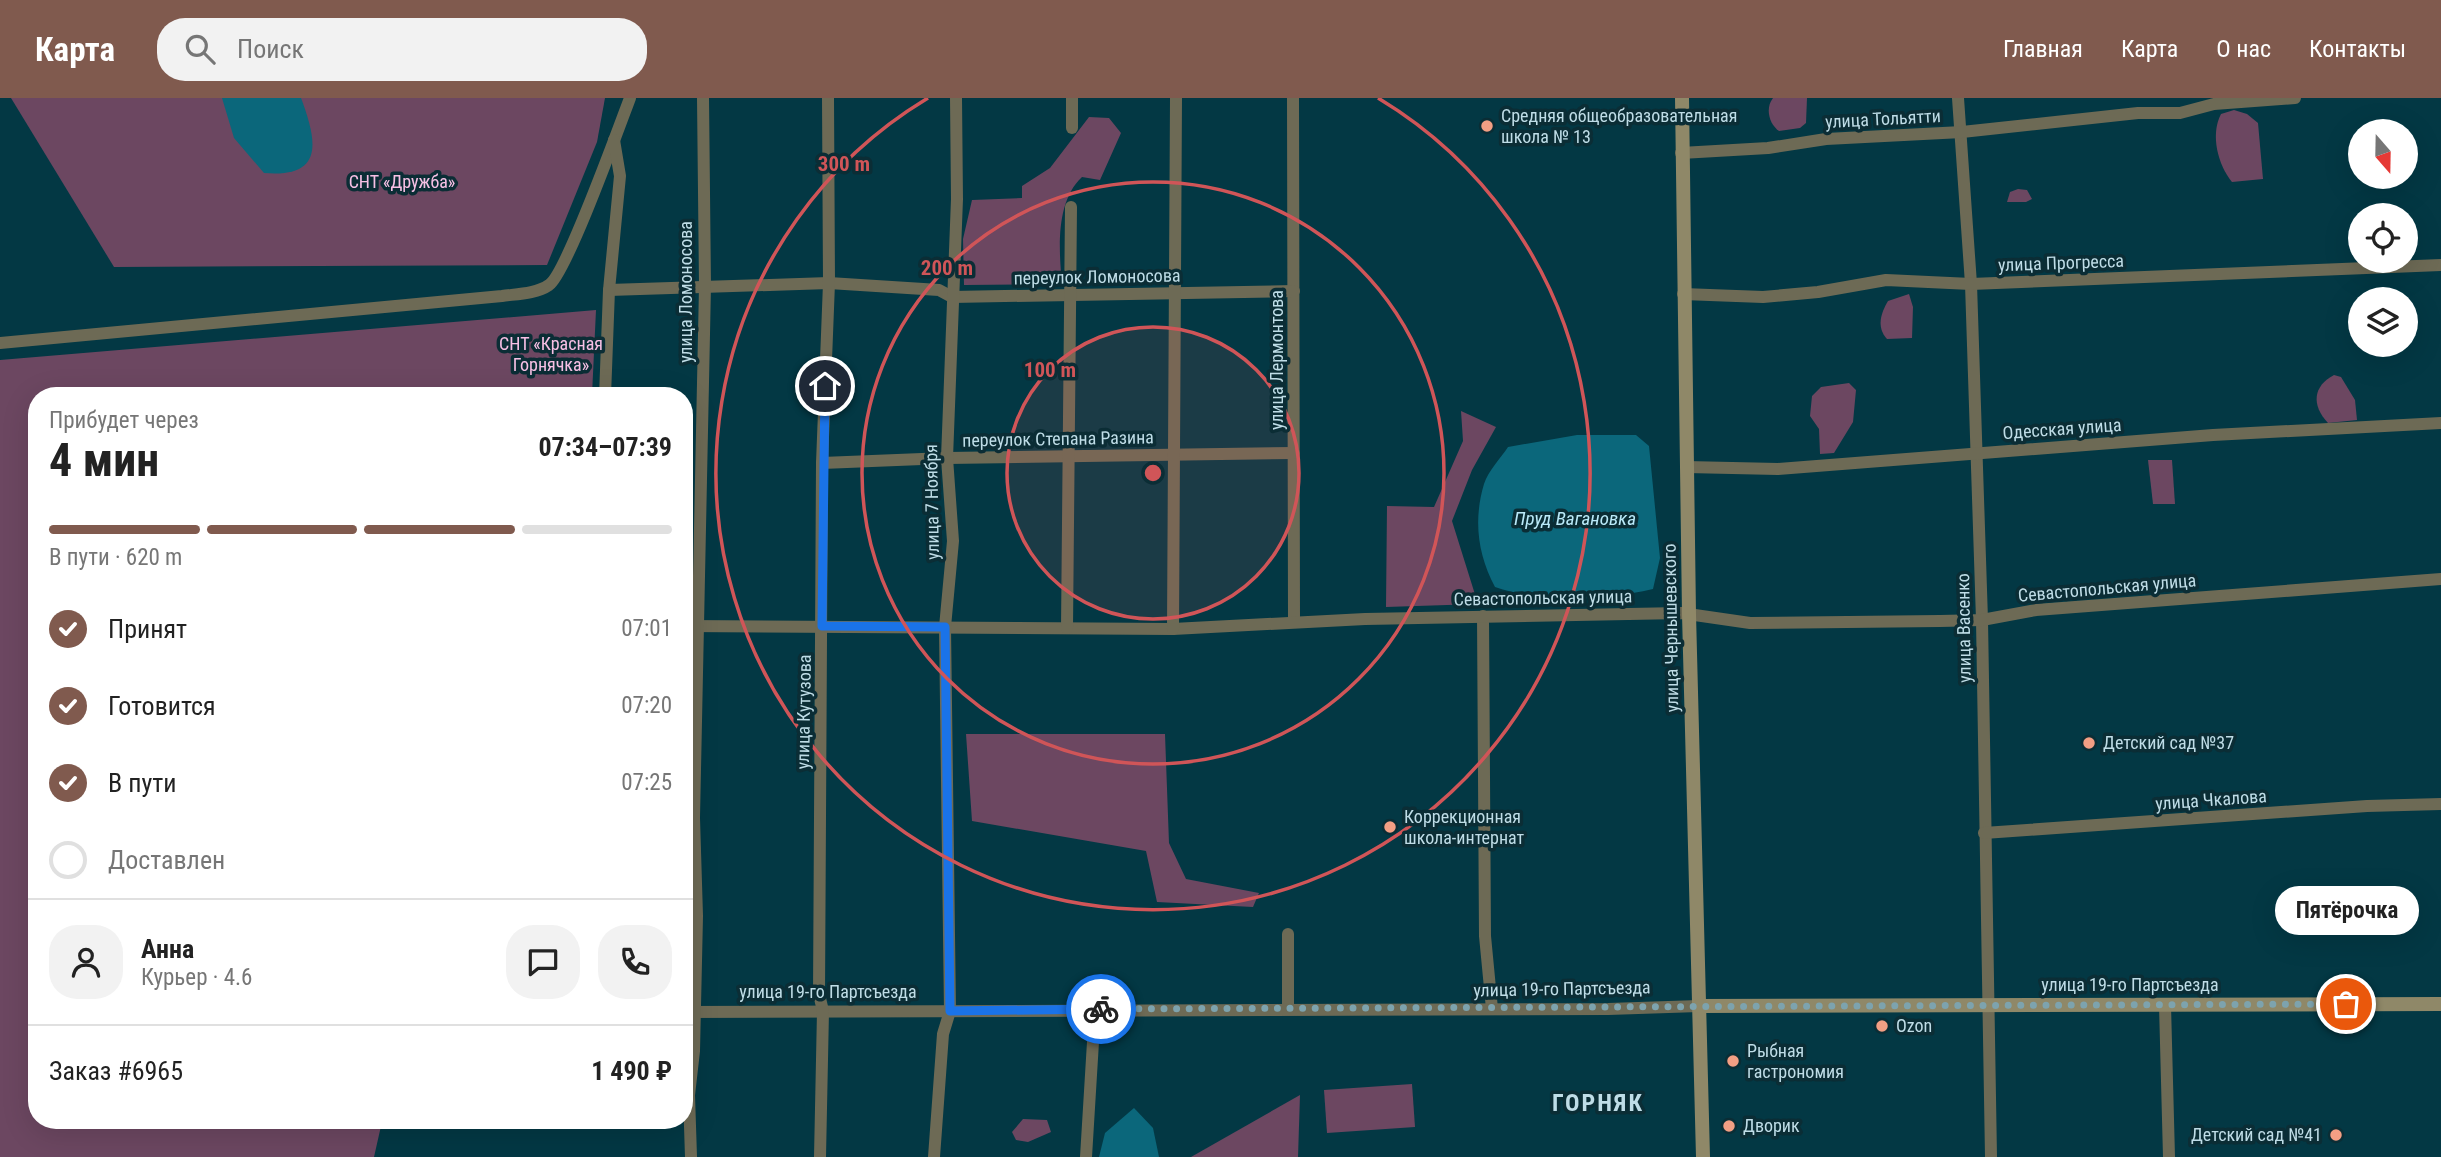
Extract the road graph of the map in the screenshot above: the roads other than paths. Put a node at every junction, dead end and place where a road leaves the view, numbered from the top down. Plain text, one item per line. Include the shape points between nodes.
1 (630, 98) edge
2 (703, 98) edge
3 (828, 98) edge
4 (956, 98) edge
5 (1072, 98) edge
6 (1176, 98) edge
7 (1293, 98) edge
8 (1682, 98) edge
9 (1958, 98) edge
10 (2295, 98) edge
11 (1072, 128) dead end
12 (1962, 132) junction
13 (614, 139) junction
14 (1681, 153) junction
15 (1071, 207) dead end
16 (2441, 265) edge
17 (829, 282) junction
18 (1971, 284) junction
19 (705, 286) junction
20 (609, 290) junction
21 (1294, 291) junction
22 (1174, 293) junction
23 (1070, 295) junction
24 (1683, 295) junction
25 (952, 297) junction
26 (0, 343) edge
27 (605, 387) edge
28 (2441, 423) edge
29 (1294, 453) junction
30 (1975, 453) junction
31 (1174, 454) junction
32 (1067, 456) junction
33 (947, 458) junction
34 (822, 463) junction
35 (1686, 467) junction
36 (2441, 579) edge
37 (1689, 614) junction
38 (1483, 616) junction
39 (1982, 620) junction
40 (1294, 622) junction
41 (822, 626) junction
42 (693, 627) edge
43 (699, 627) junction
44 (945, 627) junction
45 (1067, 628) junction
46 (1173, 629) junction
47 (2441, 804) edge
48 (1983, 833) junction
49 (693, 866) edge
50 (1289, 934) dead end
51 (1987, 1004) junction
52 (2441, 1004) edge
53 (2165, 1005) junction
54 (1699, 1006) junction
55 (1095, 1009) junction
56 (1289, 1009) junction
57 (1492, 1009) junction
58 (823, 1011) junction
59 (950, 1011) junction
60 (693, 1012) edge
61 (690, 1129) edge
62 (691, 1157) edge
63 (820, 1157) edge
64 (934, 1157) edge
65 (1086, 1157) edge
66 (1703, 1157) edge
67 (1991, 1157) edge
68 (2169, 1157) edge

1 - 13 street
2 - 19 street, улица Ломоносова
3 - 17 street, улица Кутузова
4 - 25 street, улица 7 Ноября
5 - 11 street
6 - 22 street
7 - 21 street, улица Лермонтова
8 - 14 street, улица Чернышевского
9 - 12 street, улица Васенко
10 - 12 street, улица Тольятти
12 - 14 street, улица Тольятти
12 - 18 street, улица Васенко
13 - 20 street via 620,176
13 - 26 street via 568,252 551,284 539,289
14 - 24 street, улица Чернышевского
15 - 23 street
16 - 18 street, улица Прогресса
17 - 19 street, переулок Ломоносова
17 - 25 street, переулок Ломоносова via 939,290
17 - 34 street, улица Кутузова
18 - 24 street, улица Прогресса via 1886,280 1763,297
18 - 30 street, улица Васенко
19 - 20 street, переулок Ломоносова
19 - 43 street, улица Ломоносова
20 - 27 street
21 - 22 street, переулок Ломоносова
21 - 29 street, улица Лермонтова
22 - 23 street, переулок Ломоносова
22 - 31 street
23 - 25 street, переулок Ломоносова
23 - 32 street
24 - 35 street, улица Чернышевского
25 - 33 street, улица 7 Ноября
28 - 30 street, Одесская улица
29 - 31 street, переулок Степана Разина
29 - 40 street, улица Лермонтова
30 - 35 street, Одесская улица via 1778,469
30 - 39 street, улица Васенко
31 - 32 street, переулок Степана Разина
31 - 46 street
32 - 33 street, переулок Степана Разина
32 - 45 street
33 - 34 street, переулок Степана Разина
33 - 44 street, улица 7 Ноября via 953,541
34 - 41 street, улица Кутузова
35 - 37 street, улица Чернышевского
36 - 39 street, Севастопольская улица via 2036,610
37 - 38 street, Севастопольская улица
37 - 39 street, Севастопольская улица via 1750,623
37 - 54 street, улица Чернышевского
38 - 40 street, Севастопольская улица
38 - 57 street via 1485,936
39 - 48 street, улица Васенко
40 - 46 street, Севастопольская улица
41 - 43 street, Севастопольская улица
41 - 44 street, Севастопольская улица
41 - 58 street, улица Кутузова via 819,994
42 - 43 street, Севастопольская улица
43 - 49 street, улица Ломоносова
44 - 45 street, Севастопольская улица
44 - 59 street, улица 7 Ноября
45 - 46 street, Севастопольская улица
47 - 48 street, улица Чкалова
48 - 51 street, улица Васенко
50 - 56 street
51 - 53 street, улица 19-го Партсъезда
51 - 54 street, улица 19-го Партсъезда
51 - 67 street, улица Васенко
52 - 53 street, улица 19-го Партсъезда
53 - 68 street
54 - 57 street, улица 19-го Партсъезда
54 - 66 street, улица Чернышевского
55 - 56 street, улица 19-го Партсъезда
55 - 59 street, улица 19-го Партсъезда
55 - 65 street
56 - 57 street, улица 19-го Партсъезда
58 - 59 street, улица 19-го Партсъезда
58 - 60 street, улица 19-го Партсъезда
58 - 63 street, улица Кутузова
59 - 64 street, улица 7 Ноября via 943,1034
61 - 62 street, улица Ломоносова

